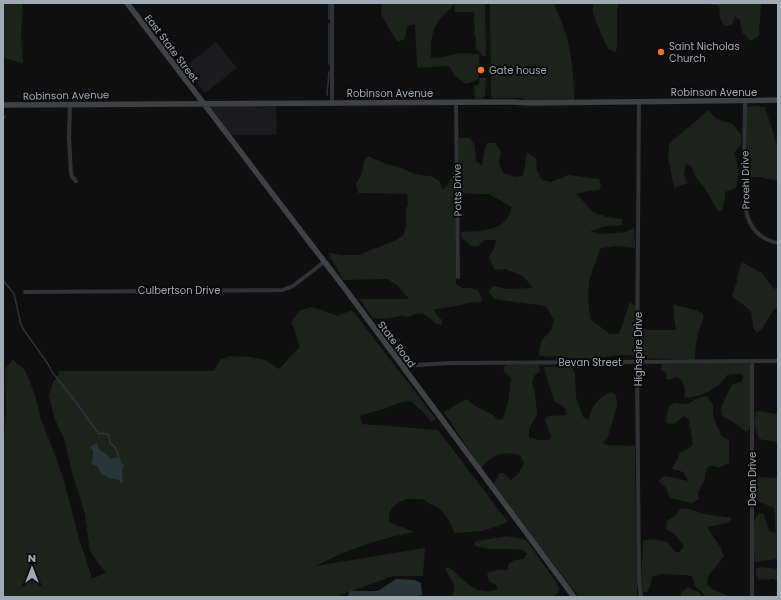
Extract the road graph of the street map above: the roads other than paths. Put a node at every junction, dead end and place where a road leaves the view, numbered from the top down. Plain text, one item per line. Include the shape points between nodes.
1 (127, 3) edge
2 (332, 3) edge
3 (745, 100) junction
4 (778, 100) edge
5 (639, 101) junction
6 (456, 102) junction
7 (204, 103) junction
8 (332, 103) junction
9 (70, 104) junction
10 (3, 105) edge
11 (76, 181) dead end
12 (778, 242) edge
13 (324, 262) junction
14 (458, 278) dead end
15 (26, 292) dead end
16 (752, 361) junction
17 (778, 361) edge
18 (637, 362) junction
19 (402, 366) junction
20 (574, 597) edge
21 (641, 597) edge
22 (752, 597) edge

1 - 7 main road, East State Street
2 - 8 street
3 - 4 main road, Robinson Avenue
3 - 5 main road, Robinson Avenue
3 - 12 street, Proehl Drive via 746,214 756,231 767,239
5 - 6 main road, Robinson Avenue
5 - 18 street, Highspire Drive
6 - 8 main road, Robinson Avenue
6 - 14 street, Potts Drive
7 - 8 main road, Robinson Avenue
7 - 9 main road, Robinson Avenue
7 - 13 main road, State Road
9 - 10 main road, Robinson Avenue
9 - 11 street via 71,173
13 - 15 street, Culbertson Drive via 293,286 283,290
13 - 19 main road, State Road
16 - 17 street, Bevan Street
16 - 18 street, Bevan Street
16 - 22 street, Dean Drive
18 - 19 street, Bevan Street via 449,363
18 - 21 street, Highspire Drive
19 - 20 main road, State Road

